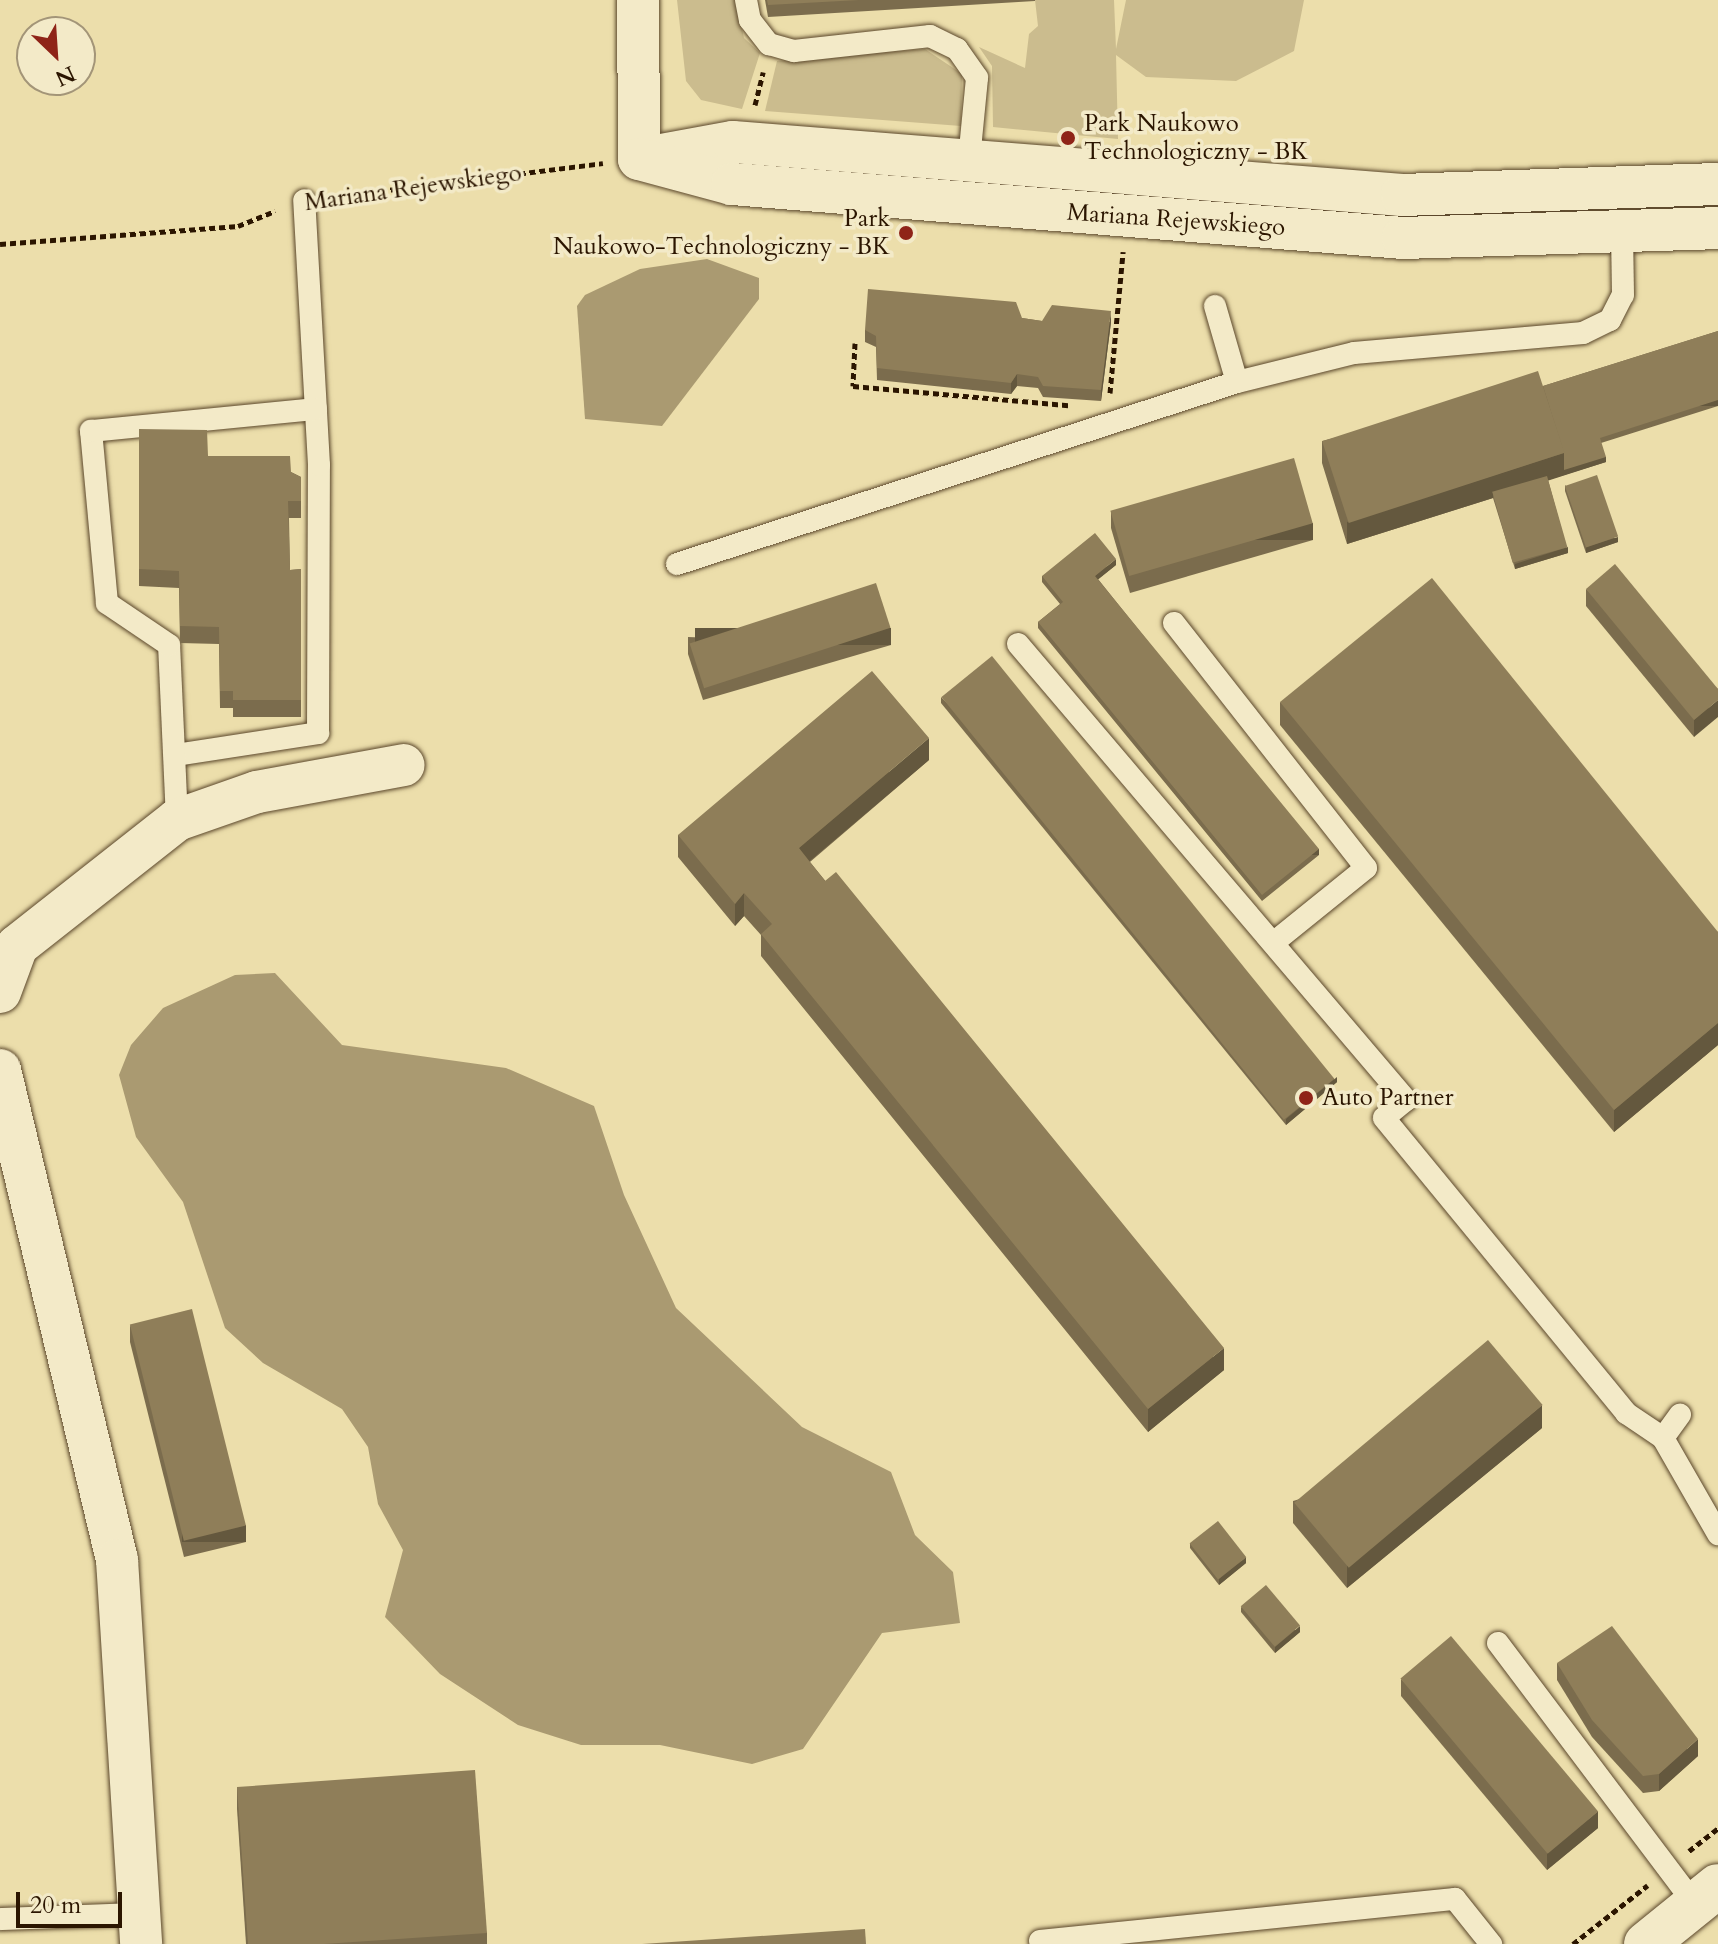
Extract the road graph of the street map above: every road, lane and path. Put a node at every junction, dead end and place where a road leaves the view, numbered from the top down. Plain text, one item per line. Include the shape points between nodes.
1 (638, 0) edge
2 (746, 0) edge
3 (769, 44) junction
4 (752, 117) dead end
5 (639, 159) junction
6 (969, 161) junction
7 (1718, 184) edge
8 (304, 200) junction
9 (963, 204) junction
10 (1718, 228) edge
11 (1622, 233) junction
12 (1124, 243) dead end
13 (0, 244) edge
14 (1215, 306) dead end
15 (855, 343) dead end
16 (1237, 382) junction
17 (1079, 406) edge
18 (316, 409) junction
19 (1148, 415) junction
20 (677, 564) dead end
21 (1174, 623) dead end
22 (1018, 644) dead end
23 (176, 755) junction
24 (404, 765) dead end
25 (177, 820) junction
26 (1273, 943) junction
27 (0, 992) edge
28 (0, 1070) edge
29 (9, 1154) edge
30 (1680, 1415) dead end
31 (1663, 1438) junction
32 (1718, 1534) edge
33 (1498, 1643) dead end
34 (1718, 1828) edge
35 (1677, 1861) dead end
36 (1659, 1876) dead end
37 (1707, 1895) edge
38 (0, 1919) edge
39 (140, 1929) edge
40 (1040, 1941) dead end
41 (1491, 1944) edge
42 (1573, 1944) edge
43 (1646, 1944) edge

1 - 5 street
2 - 3 lane
3 - 4 path
3 - 6 lane via 794,51 930,36 957,49 977,78
5 - 6 street, Mariana Rejewskiego via 733,142
5 - 8 path, Mariana Rejewskiego
5 - 9 street, Mariana Rejewskiego via 732,184
6 - 7 street, Mariana Rejewskiego via 1402,195
6 - 9 lane
8 - 13 path, Mariana Rejewskiego via 238,226
8 - 18 lane
9 - 11 street, Mariana Rejewskiego via 1403,238
10 - 11 street, Mariana Rejewskiego
11 - 16 lane via 1623,295 1610,320 1583,333 1354,353
12 - 19 path via 1109,409
14 - 16 lane
15 - 17 path via 853,386
16 - 19 lane
18 - 23 lane via 318,733
18 - 23 lane via 91,431 107,603 169,645
19 - 20 lane
21 - 26 lane via 1366,868
22 - 26 lane
23 - 25 lane
24 - 25 street via 257,792
25 - 27 street via 17,946
26 - 31 lane via 1406,1100 1384,1118 1626,1413
28 - 29 street
29 - 39 street via 117,1560
30 - 31 lane
31 - 32 lane
33 - 37 lane
34 - 35 path
36 - 42 path
37 - 43 street
38 - 39 lane
40 - 41 lane via 1455,1899

